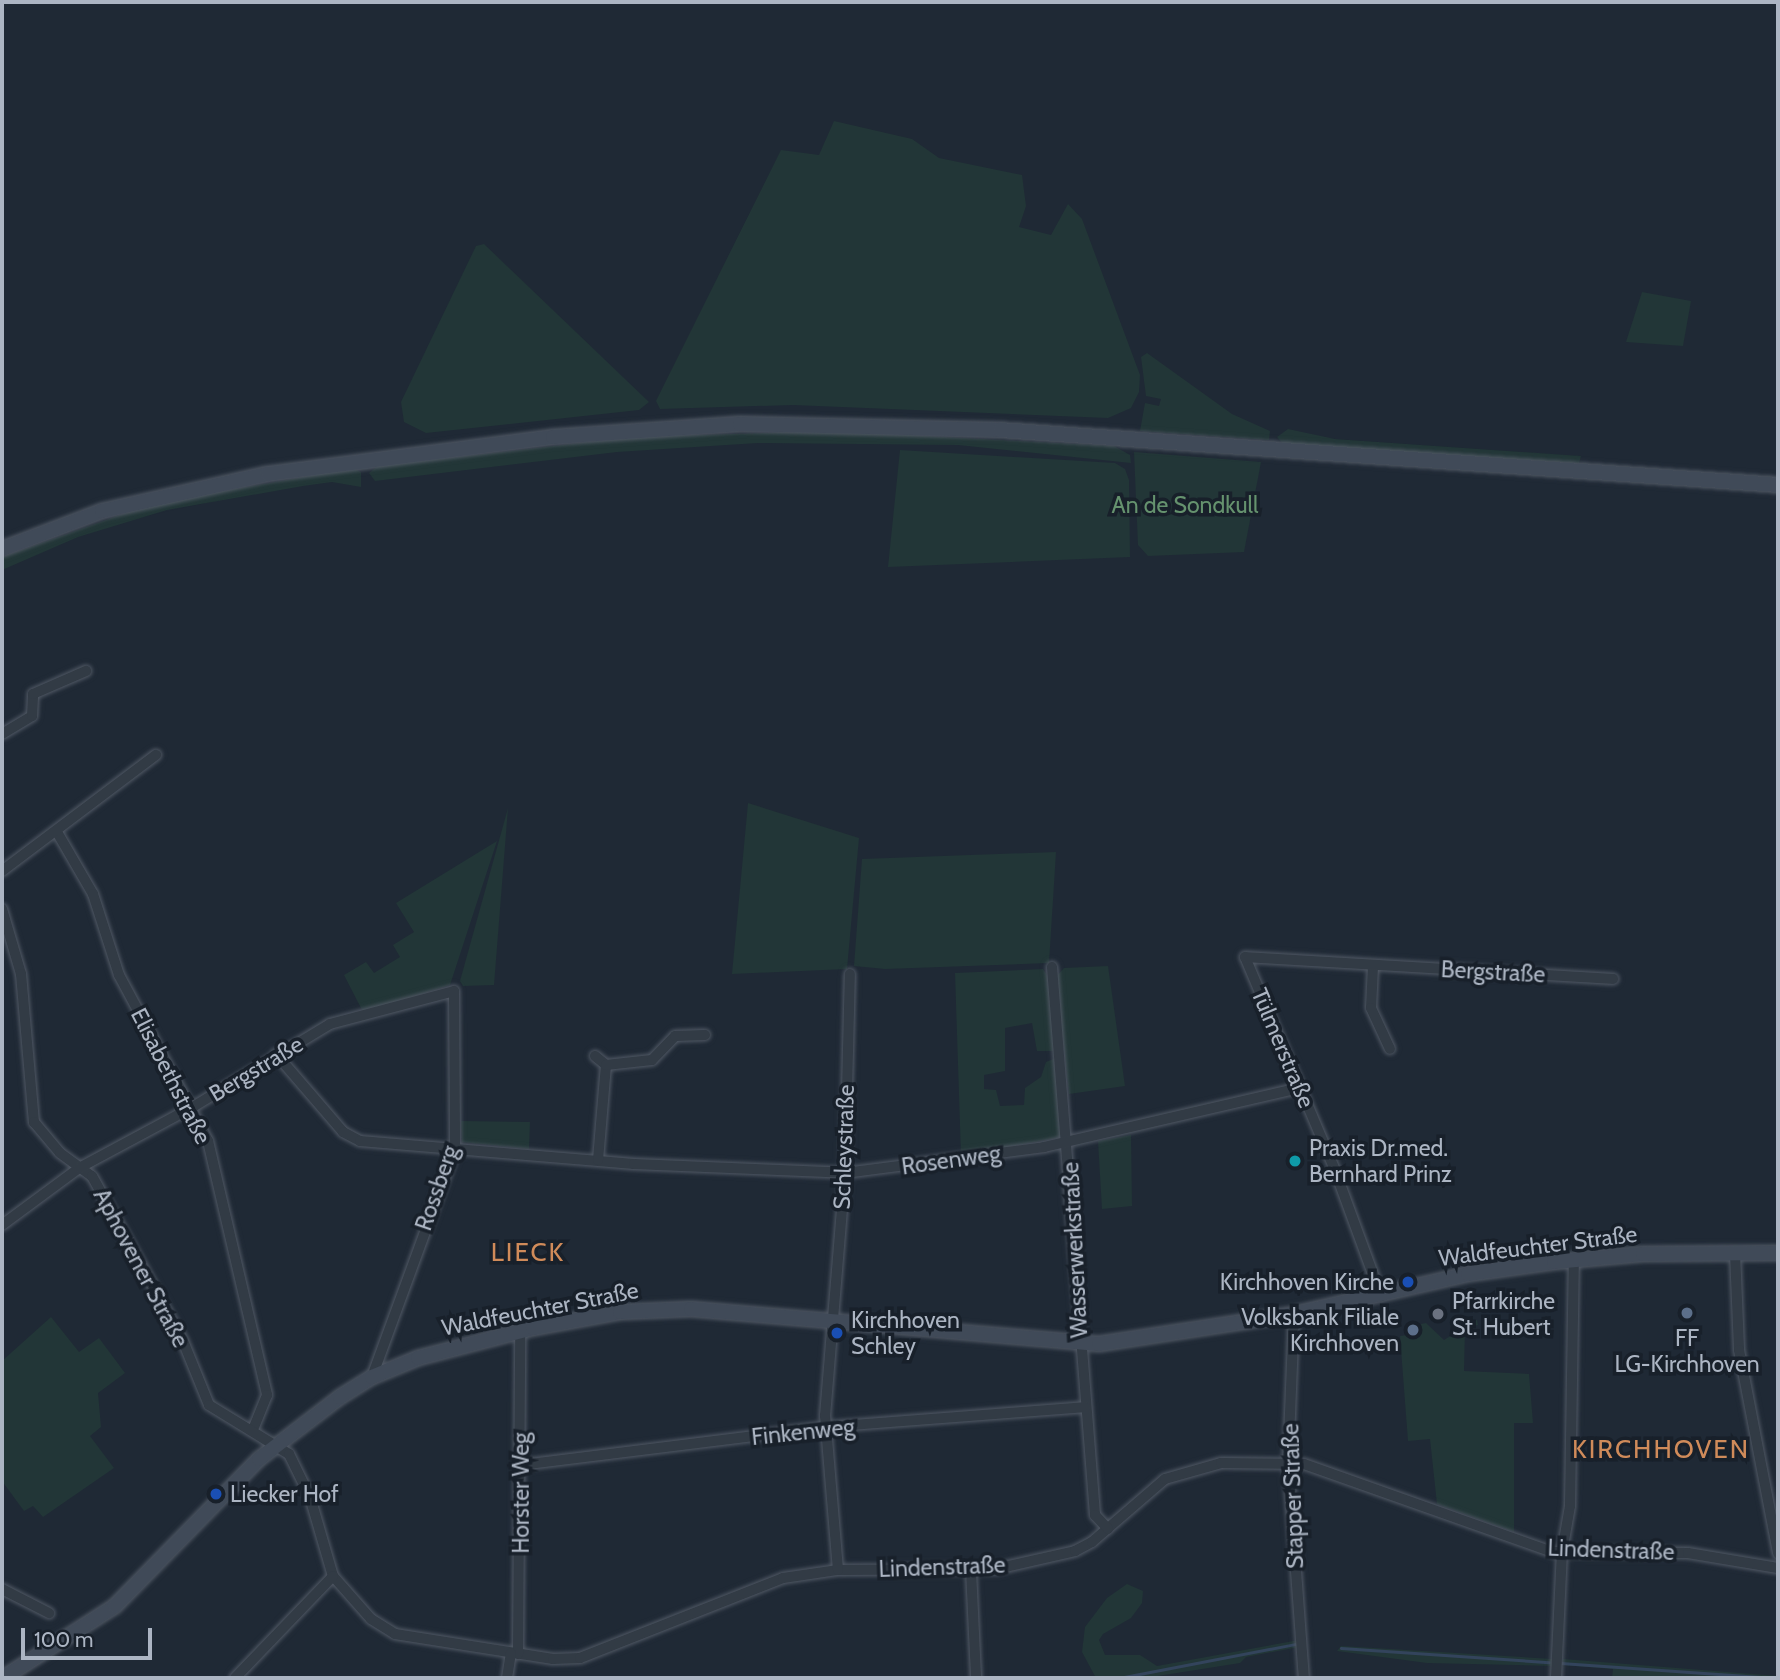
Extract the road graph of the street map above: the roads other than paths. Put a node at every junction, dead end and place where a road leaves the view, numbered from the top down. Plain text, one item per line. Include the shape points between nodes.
1 (1778, 485) edge
2 (2, 550) edge
3 (86, 671) dead end
4 (2, 734) edge
5 (156, 755) dead end
6 (57, 832) junction
7 (2, 871) edge
8 (2, 909) edge
9 (1245, 957) joint
10 (1373, 965) junction
11 (1052, 967) dead end
12 (850, 974) dead end
13 (1613, 979) dead end
14 (454, 991) joint
15 (705, 1035) dead end
16 (1390, 1049) dead end
17 (276, 1054) junction
18 (595, 1056) dead end
19 (606, 1065) junction
20 (1299, 1088) junction
21 (193, 1108) junction
22 (1069, 1142) junction
23 (454, 1150) junction
24 (598, 1160) junction
25 (79, 1168) junction
26 (845, 1173) junction
27 (2, 1225) edge
28 (1735, 1253) junction
29 (1778, 1253) edge
30 (1574, 1260) junction
31 (1381, 1296) junction
32 (1294, 1314) junction
33 (834, 1321) junction
34 (520, 1332) junction
35 (1080, 1345) junction
36 (372, 1377) junction
37 (1085, 1407) junction
38 (826, 1427) junction
39 (253, 1430) junction
40 (276, 1444) junction
41 (1288, 1462) junction
42 (521, 1465) junction
43 (1775, 1515) edge
44 (1108, 1529) junction
45 (1562, 1552) junction
46 (1778, 1553) edge
47 (1778, 1568) edge
48 (838, 1570) junction
49 (971, 1570) junction
50 (333, 1576) junction
51 (2, 1589) edge
52 (49, 1613) dead end
53 (514, 1653) junction
54 (3, 1678) edge
55 (235, 1678) edge
56 (507, 1678) edge
57 (976, 1678) edge
58 (1304, 1678) edge
59 (1556, 1678) edge

1 - 2 street via 1000,430 740,424 504,442 255,477 102,511
3 - 4 street via 33,694 32,716
5 - 6 street
6 - 7 street
6 - 21 street, Elisabethstraße via 95,899 119,975
8 - 25 street, Aphovener Straße via 21,974 34,1122
9 - 10 street, Bergstraße
9 - 20 street, Tülmerstraße
10 - 13 street, Bergstraße
10 - 16 street via 1371,1008
11 - 22 street, Wasserwerkstraße
12 - 26 street, Schleystraße
14 - 17 street, Bergstraße via 330,1024
14 - 23 street, Rossberg
15 - 19 street via 674,1037 652,1059
17 - 21 street, Bergstraße
17 - 23 street, Rosenweg via 347,1136 384,1145
18 - 19 street
19 - 24 street
20 - 22 street, Rosenweg
20 - 31 street, Tülmerstraße
21 - 25 street, Bergstraße
21 - 39 street, Elisabethstraße via 208,1141 267,1395
22 - 26 street, Rosenweg
22 - 35 street, Wasserwerkstraße
23 - 24 street, Rosenweg
23 - 36 street, Rossberg
24 - 26 street, Rosenweg
25 - 27 street, Bergstraße
25 - 39 street, Aphovener Straße via 92,1177 152,1282 209,1405 222,1417
26 - 33 street, Schleystraße
28 - 29 street, Waldfeuchter Straße
28 - 30 street, Waldfeuchter Straße
28 - 43 street via 1739,1350
30 - 31 street, Waldfeuchter Straße via 1468,1275
30 - 45 street via 1572,1477
31 - 32 street, Waldfeuchter Straße
32 - 35 street, Waldfeuchter Straße
32 - 41 street, Stapper Straße
33 - 34 street, Waldfeuchter Straße via 653,1309
33 - 35 street, Waldfeuchter Straße
33 - 38 street, Schleystraße
34 - 36 street, Waldfeuchter Straße via 418,1358
34 - 42 street, Horster Weg
35 - 37 street, Wasserwerkstraße
36 - 40 street, Waldfeuchter Straße
37 - 38 street, Finkenweg
37 - 44 street, Wasserwerkstraße via 1095,1515
38 - 42 street, Finkenweg
38 - 48 street, Schleystraße
39 - 40 street, Aphovener Straße
40 - 50 street, Lindenstraße via 300,1472
40 - 54 street, Waldfeuchter Straße via 115,1605
41 - 44 street, Lindenstraße via 1221,1463 1186,1471 1143,1495
41 - 45 street, Lindenstraße via 1332,1472 1530,1546
41 - 58 street, Stapper Straße
42 - 53 street, Horster Weg
43 - 46 street
44 - 49 street, Lindenstraße via 1075,1551 996,1569
45 - 47 street, Lindenstraße via 1688,1553
45 - 59 street
48 - 49 street, Lindenstraße
48 - 53 street, Lindenstraße via 755,1587 594,1655 561,1659
49 - 57 street
50 - 53 street, Lindenstraße via 371,1619 395,1634
50 - 55 street
51 - 52 street
53 - 56 street, Horster Weg

